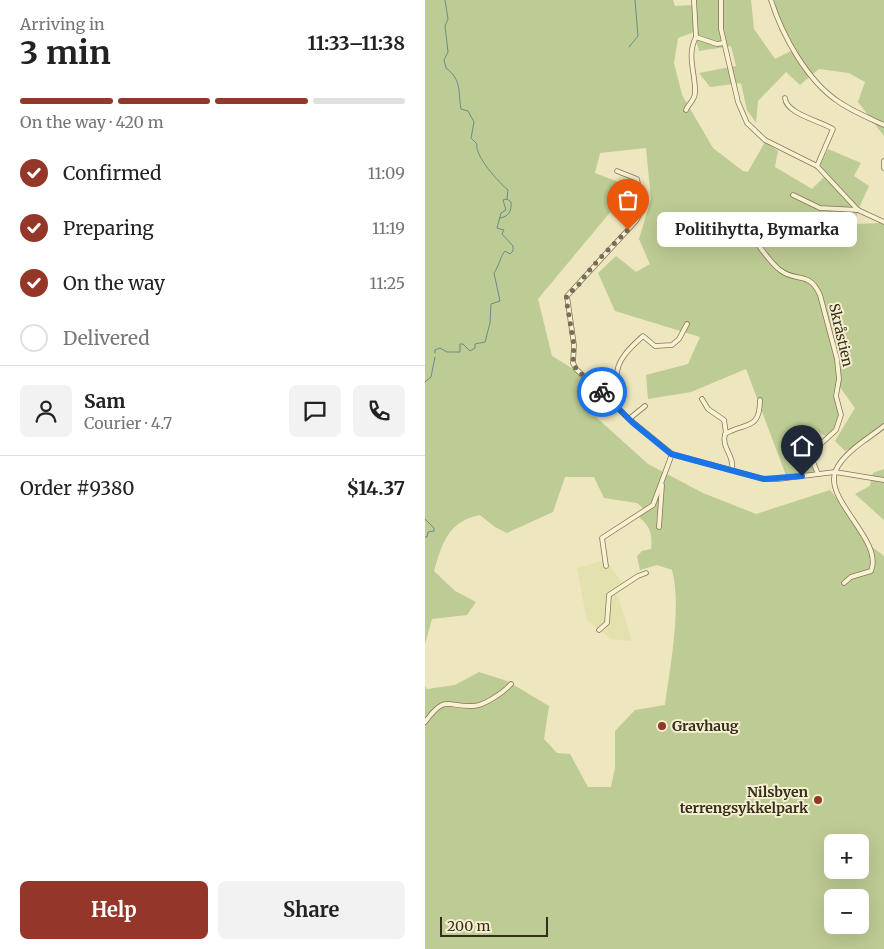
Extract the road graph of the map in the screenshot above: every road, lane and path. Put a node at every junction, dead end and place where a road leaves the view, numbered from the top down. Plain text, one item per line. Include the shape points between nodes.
1 (721, 0) edge
2 (771, 0) edge
3 (694, 1) edge
4 (696, 37) junction
5 (724, 43) junction
6 (785, 98) dead end
7 (686, 110) dead end
8 (884, 125) edge
9 (884, 161) edge
10 (817, 166) junction
11 (884, 168) edge
12 (617, 171) dead end
13 (793, 195) dead end
14 (858, 210) junction
15 (884, 222) edge
16 (741, 226) dead end
17 (687, 324) dead end
18 (702, 399) dead end
19 (760, 400) dead end
20 (645, 406) dead end
21 (619, 409) junction
22 (629, 419) junction
23 (884, 426) edge
24 (726, 433) junction
25 (671, 454) junction
26 (732, 470) junction
27 (835, 472) junction
28 (817, 474) junction
29 (884, 480) edge
30 (662, 483) junction
31 (659, 527) dead end
32 (606, 566) dead end
33 (646, 573) dead end
34 (844, 583) dead end
35 (599, 630) dead end
36 (511, 684) dead end
37 (425, 722) edge

1 - 5 street
2 - 8 street via 791,46 826,92 841,104
3 - 4 street
4 - 5 street
4 - 7 street via 691,61 695,94
5 - 10 street via 739,106 747,123 765,140
6 - 10 street via 793,110 833,129
9 - 11 street
10 - 14 street
12 - 21 street via 637,180 643,208 632,225 567,296 574,345 573,363
13 - 14 street via 820,208
14 - 15 street
16 - 28 street, Skråstien via 777,268 786,274 807,279 816,286 820,295 837,358 839,379 836,396 841,415 836,430 812,452
17 - 21 street via 672,345 655,346 643,336 628,352 617,374
18 - 24 street via 724,420
19 - 24 street via 760,413 753,423
20 - 22 street
21 - 22 street
22 - 25 street
23 - 27 street
24 - 26 street via 724,443 732,461
25 - 26 street
25 - 30 street
26 - 28 street via 771,479
27 - 28 street
27 - 29 street
27 - 34 street via 834,488 875,553 871,571 851,577
30 - 31 street
30 - 32 street via 652,507 603,537
33 - 35 street via 609,595 607,623
36 - 37 street via 500,694 477,705 452,703 440,706

